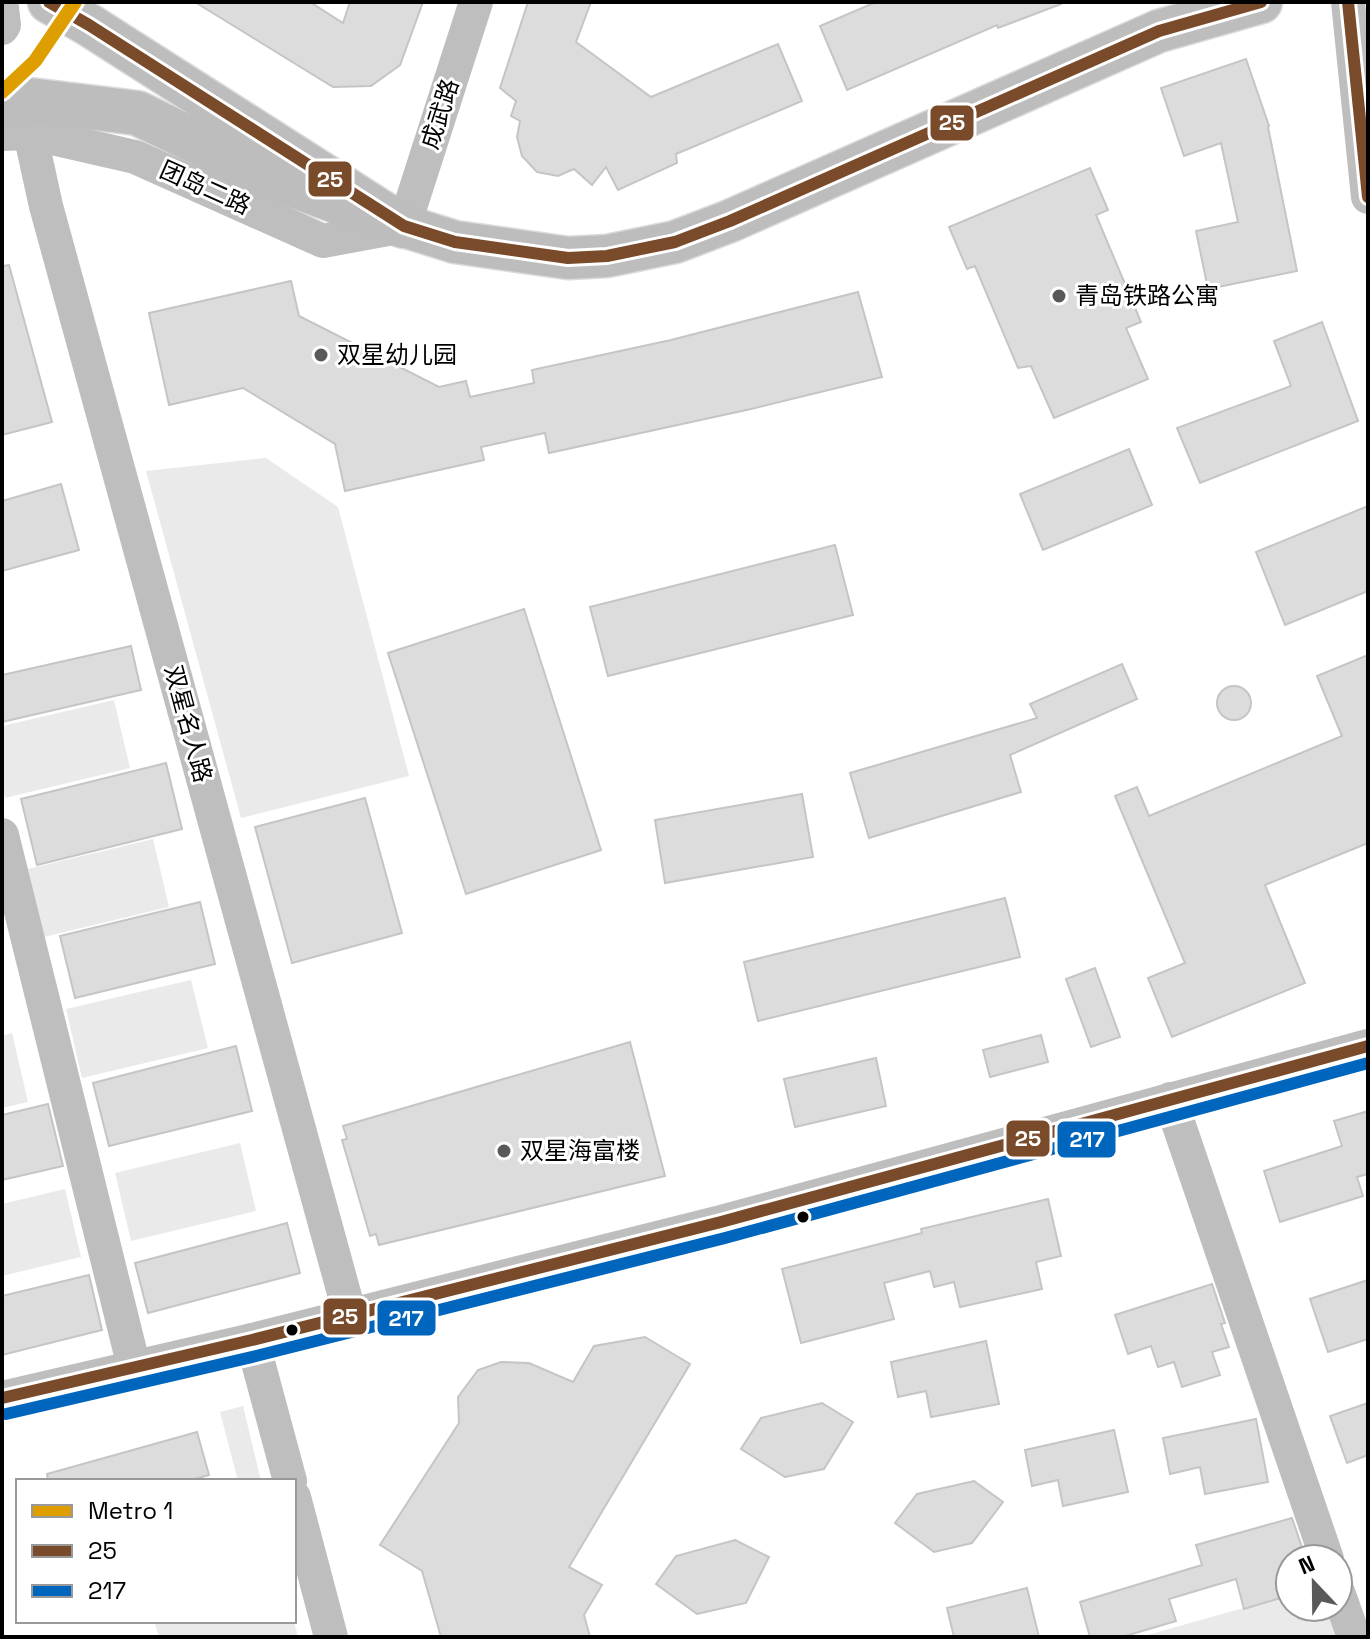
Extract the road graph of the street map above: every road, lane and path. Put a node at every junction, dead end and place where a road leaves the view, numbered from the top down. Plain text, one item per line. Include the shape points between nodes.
1 (49, 2) edge
2 (476, 2) edge
3 (1261, 2) edge
4 (1348, 2) edge
5 (2, 8) edge
6 (94, 13) edge
7 (2, 28) edge
8 (11, 123) edge
9 (1368, 197) edge
10 (404, 226) junction
11 (2, 835) edge
12 (1368, 1046) edge
13 (1170, 1099) junction
14 (350, 1315) junction
15 (252, 1340) junction
16 (134, 1367) junction
17 (2, 1398) edge
18 (289, 1479) edge
19 (296, 1505) edge
20 (1322, 1543) edge
21 (331, 1637) edge

1 - 6 main road
2 - 10 street, 成武路
3 - 10 main road via 1159,31 675,242 568,258 455,242
4 - 9 street
5 - 7 street
6 - 10 main road
8 - 10 highway via 21,99 137,113 263,174
8 - 14 street, 双星名人路 via 46,206
11 - 16 street
12 - 13 street
13 - 14 street via 721,1222
13 - 20 street
14 - 15 street
15 - 16 street
15 - 18 street
16 - 17 street
19 - 21 street

